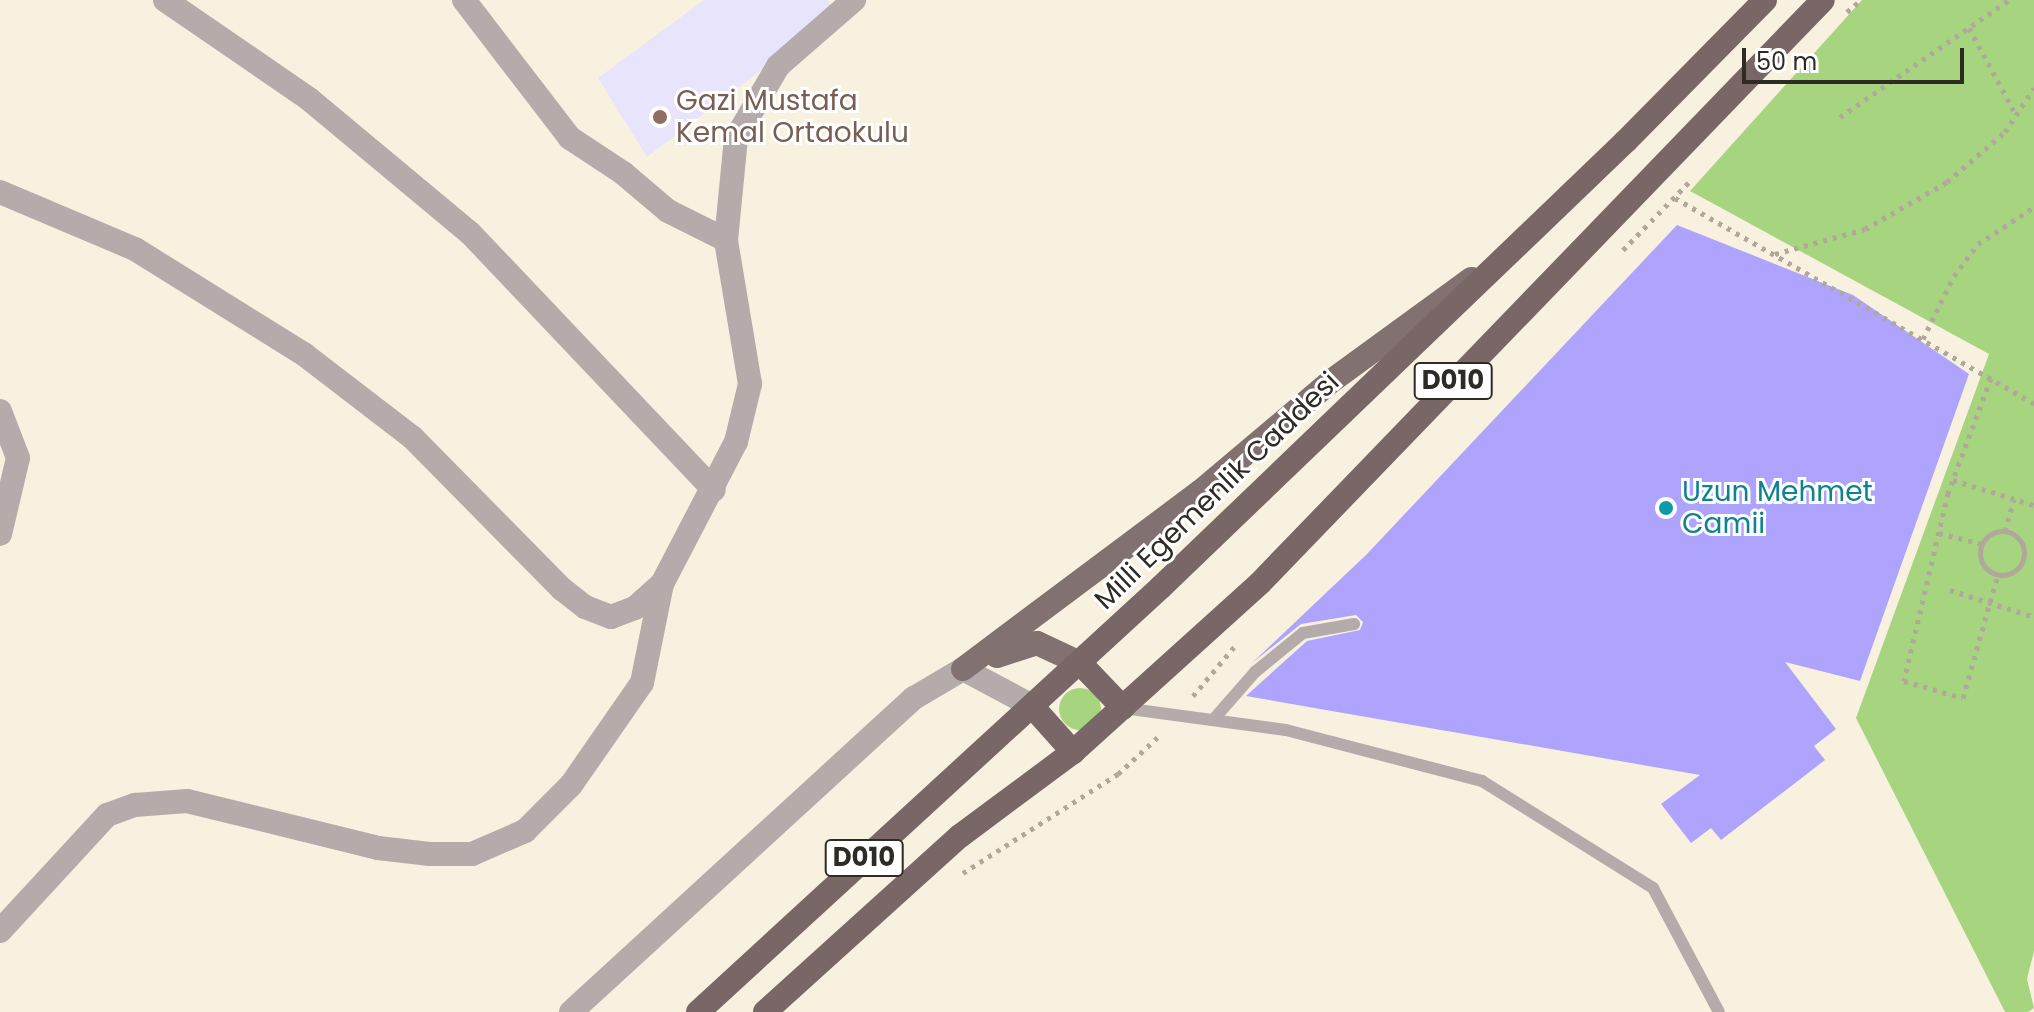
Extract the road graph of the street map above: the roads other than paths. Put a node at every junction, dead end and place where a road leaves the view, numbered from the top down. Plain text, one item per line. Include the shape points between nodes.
1 (165, 0) edge
2 (464, 0) edge
3 (854, 0) edge
4 (1765, 0) edge
5 (1823, 0) edge
6 (0, 192) edge
7 (1527, 236) junction
8 (726, 240) junction
9 (0, 411) edge
10 (714, 490) junction
11 (0, 534) edge
12 (662, 584) junction
13 (1354, 624) dead end
14 (1080, 663) junction
15 (971, 666) junction
16 (1032, 706) junction
17 (1123, 708) junction
18 (1213, 720) junction
19 (1073, 752) junction
20 (0, 931) edge
21 (571, 1012) edge
22 (698, 1012) edge
23 (765, 1012) edge
24 (1719, 1012) edge

1 - 10 street via 309,99 470,233
2 - 8 street via 570,138 668,211
3 - 8 street via 778,66 736,138
4 - 7 highway, Milli Egemenlik Caddesi / D010
5 - 17 highway, D010 via 1260,583
6 - 12 street via 135,249 305,355 412,437 497,529 585,607 611,617 635,608
7 - 14 highway, Milli Egemenlik Caddesi / D010
7 - 15 main road via 1330,382 1200,492
8 - 10 street via 750,384 736,442
9 - 11 street via 18,458
10 - 12 street
12 - 20 street via 642,683 571,785 525,831 472,854 430,854 378,848 187,801 135,805 107,815
13 - 18 lane via 1303,633 1255,672
14 - 15 main road via 1037,643
14 - 16 highway, Milli Egemenlik Caddesi / D010
14 - 17 highway
15 - 16 street
15 - 21 street via 914,698
16 - 19 highway
16 - 22 highway, Milli Egemenlik Caddesi / D010
17 - 18 lane
17 - 19 highway, D010
18 - 24 lane via 1286,730 1494,788 1653,888
19 - 23 highway, D010 via 960,836

